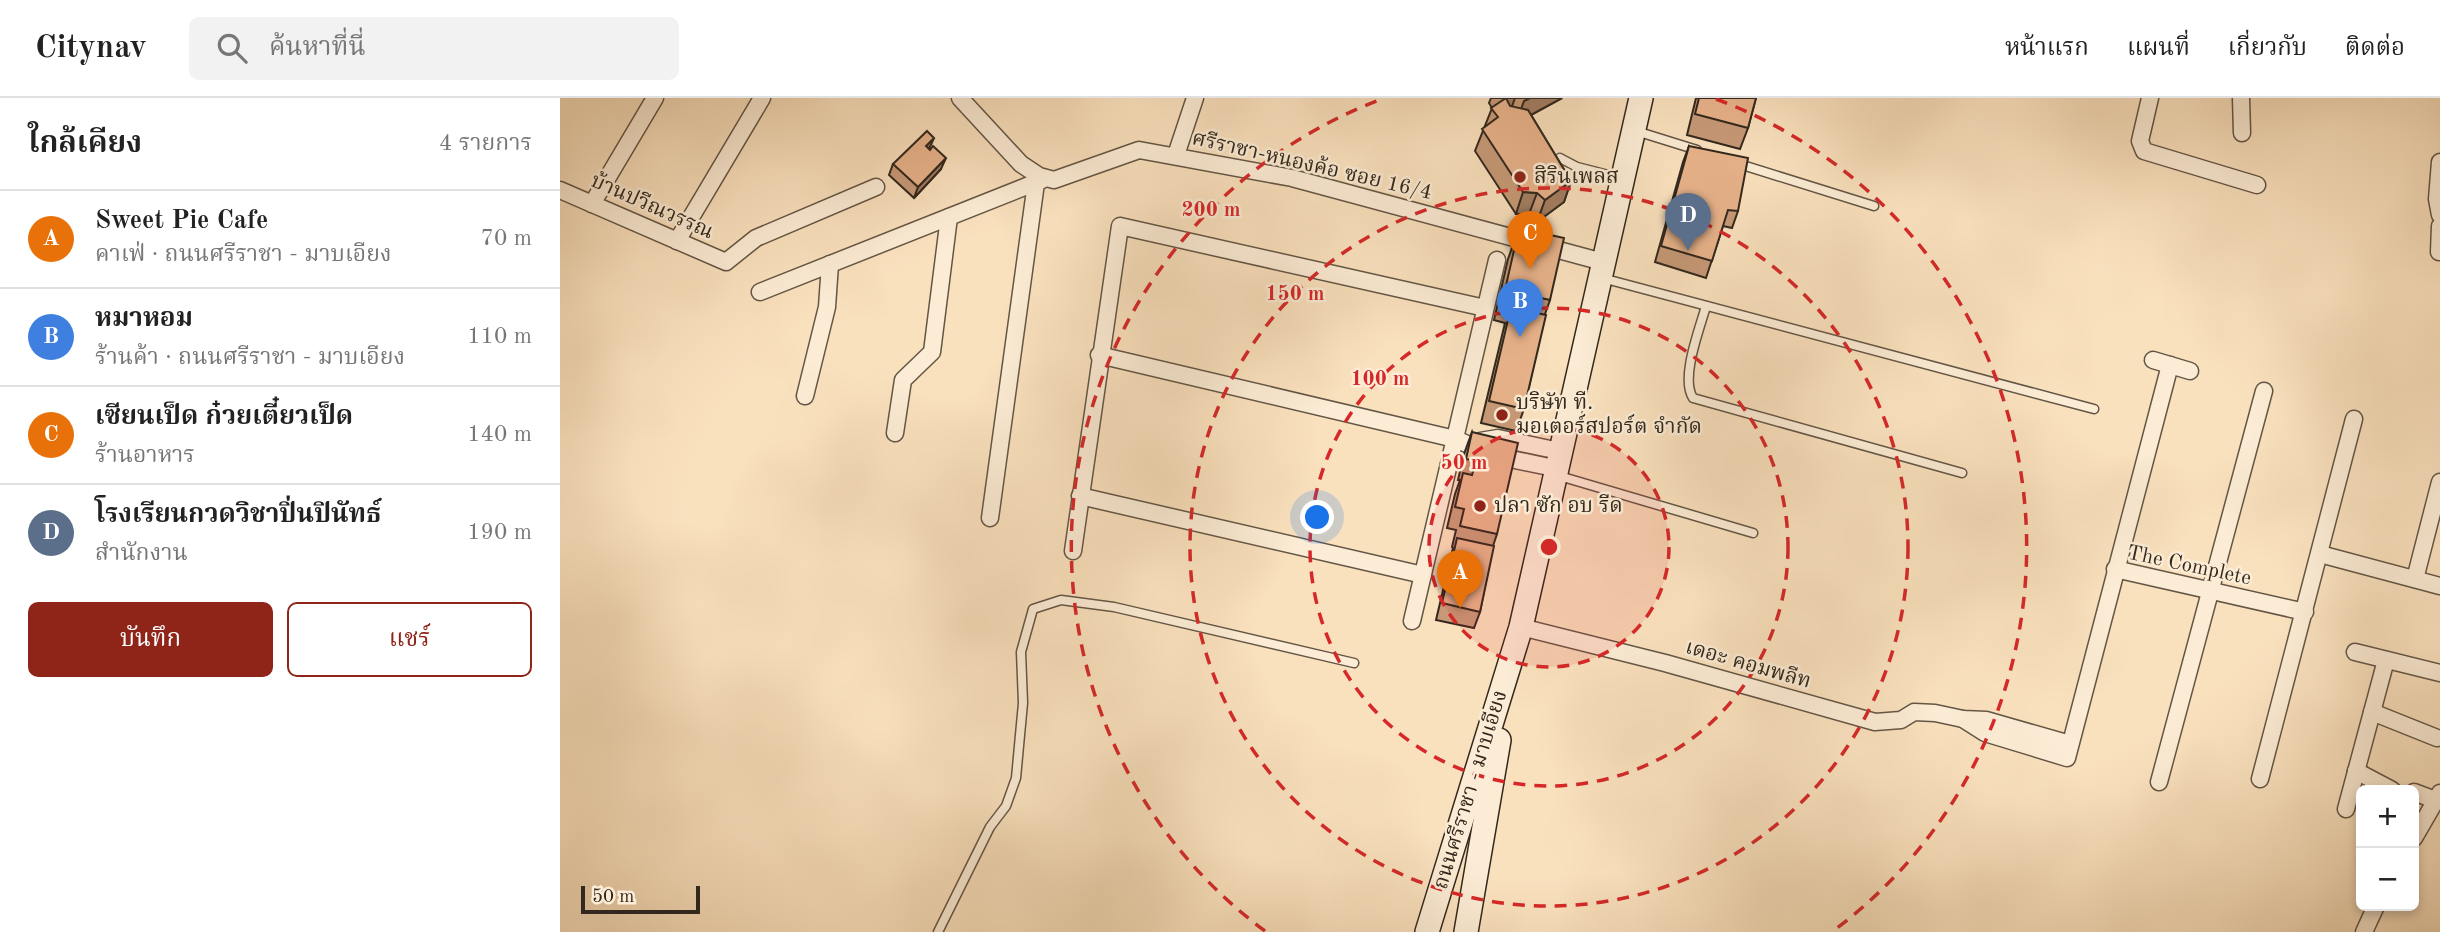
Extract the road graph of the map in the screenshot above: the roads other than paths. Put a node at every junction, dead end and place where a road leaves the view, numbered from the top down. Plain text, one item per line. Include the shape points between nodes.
1 (655, 98) edge
2 (762, 98) edge
3 (960, 98) edge
4 (1195, 98) edge
5 (1641, 98) edge
6 (2150, 98) edge
7 (2241, 98) edge
8 (1634, 130) junction
9 (2242, 132) dead end
10 (1709, 154) edge
11 (1176, 155) junction
12 (1722, 158) edge
13 (1560, 159) edge
14 (2440, 162) edge
15 (1623, 178) junction
16 (1042, 180) junction
17 (2257, 185) dead end
18 (876, 187) dead end
19 (560, 190) edge
20 (592, 204) junction
21 (1874, 206) dead end
22 (2440, 215) edge
23 (949, 217) junction
24 (2440, 226) edge
25 (677, 241) junction
26 (2439, 253) edge
27 (1497, 260) dead end
28 (830, 264) junction
29 (1601, 270) junction
30 (760, 292) dead end
31 (1706, 306) junction
32 (1485, 308) junction
33 (1099, 355) junction
34 (2153, 360) dead end
35 (2170, 365) junction
36 (2190, 371) dead end
37 (2264, 391) dead end
38 (805, 396) dead end
39 (2094, 409) dead end
40 (2354, 419) dead end
41 (895, 433) dead end
42 (1463, 441) junction
43 (1555, 464) junction
44 (1962, 473) dead end
45 (2440, 482) edge
46 (1080, 496) junction
47 (990, 518) dead end
48 (1753, 533) dead end
49 (1073, 551) dead end
50 (2320, 554) junction
51 (2115, 569) junction
52 (1423, 575) junction
53 (2415, 579) junction
54 (2440, 586) edge
55 (2209, 591) junction
56 (2305, 612) junction
57 (1412, 621) dead end
58 (1518, 637) junction
59 (2355, 652) dead end
60 (2386, 660) junction
61 (1354, 663) dead end
62 (2440, 673) edge
63 (2372, 712) junction
64 (1963, 719) joint
65 (2437, 738) dead end
66 (2356, 771) junction
67 (2260, 779) dead end
68 (2159, 782) dead end
69 (2385, 785) edge
70 (2429, 803) edge
71 (2346, 809) dead end
72 (2419, 826) edge
73 (2374, 911) edge
74 (939, 932) edge
75 (1427, 932) edge
76 (1466, 932) edge
77 (2364, 932) edge

1 - 20 street
2 - 25 street
3 - 16 street via 1021,164
4 - 11 street
5 - 8 main road, ถนนศรีราชา - มาบเอียง
6 - 17 street via 2140,141 2144,151
7 - 9 street
8 - 10 lane
8 - 15 main road, ถนนศรีราชา - มาบเอียง
11 - 16 street, ศรีราชา-หนองค้อ ซอย 16/4 via 1139,150 1054,180
11 - 29 street, ศรีราชา-หนองค้อ ซอย 16/4 via 1293,178
12 - 21 lane
13 - 15 lane
14 - 22 street
15 - 29 main road, ถนนศรีราชา - มาบเอียง
16 - 23 street, ศรีราชา-หนองค้อ ซอย 16/4
16 - 47 street
18 - 25 street, บ้านปวีณวรรณ via 756,238 726,262
19 - 20 street, บ้านปวีณวรรณ
20 - 25 street, บ้านปวีณวรรณ
23 - 28 street, ศรีราชา-หนองค้อ ซอย 16/4
23 - 41 street via 932,352 903,380
24 - 26 street
27 - 32 street
28 - 30 street, ศรีราชา-หนองค้อ ซอย 16/4
28 - 38 street via 827,307
29 - 31 lane
29 - 43 main road, ถนนศรีราชา - มาบเอียง
31 - 39 lane
31 - 44 lane via 1688,374 1693,398
32 - 33 street via 1119,226
32 - 42 street
33 - 42 street
33 - 46 street
34 - 35 street
35 - 36 street
35 - 51 street
37 - 55 street
40 - 50 street
42 - 43 street via 1498,438
42 - 52 street
43 - 48 lane
43 - 58 main road, ถนนศรีราชา - มาบเอียง
45 - 53 street
46 - 49 street
46 - 52 street
50 - 53 street
50 - 56 street
51 - 55 street, The Complete
51 - 64 street, The Complete via 2069,751 1986,720
52 - 57 street
53 - 54 street
55 - 56 street, The Complete
55 - 68 street
56 - 67 street
58 - 64 street, เดอะ คอมพลีท via 1665,663 1875,722 1901,720 1914,712
58 - 75 main road, ถนนศรีราชา - มาบเอียง
58 - 76 main road, ถนนศรีราชา - มาบเอียง
59 - 60 street
60 - 62 street
60 - 63 street
61 - 74 lane via 1114,607 1061,600 1033,609 1021,652 1023,703 1016,778 1006,806 990,827
63 - 65 street
63 - 66 street
66 - 69 street
66 - 71 street
70 - 72 street
73 - 77 street

